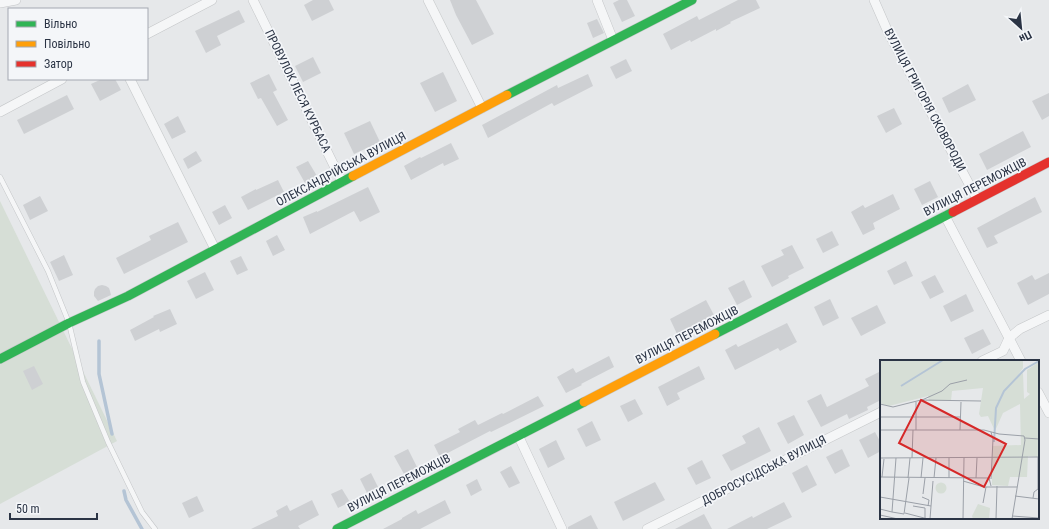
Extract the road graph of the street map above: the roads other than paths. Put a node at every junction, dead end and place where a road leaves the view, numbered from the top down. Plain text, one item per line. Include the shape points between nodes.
1 (16, 0) edge
2 (212, 0) edge
3 (253, 0) edge
4 (428, 0) edge
5 (597, 0) edge
6 (692, 0) edge
7 (874, 0) edge
8 (0, 3) edge
9 (148, 33) edge
10 (613, 40) junction
11 (60, 80) edge
12 (130, 80) edge
13 (482, 108) junction
14 (0, 112) edge
15 (1049, 162) edge
16 (0, 177) edge
17 (342, 182) junction
18 (977, 199) junction
19 (945, 216) junction
20 (215, 249) junction
21 (1049, 315) edge
22 (69, 323) junction
23 (1009, 338) junction
24 (0, 359) edge
25 (984, 360) edge
26 (1021, 360) edge
27 (1039, 394) edge
28 (880, 412) edge
29 (1049, 413) edge
30 (518, 435) junction
31 (155, 529) edge
32 (337, 529) edge
33 (562, 529) edge
34 (647, 529) edge

1 - 8 street
2 - 9 street
3 - 17 street, ПРОВУЛОК ЛЕСЯ КУРБАСА
4 - 13 street
5 - 10 street
6 - 10 street, ОЛЕКСАНДРІЙСЬКА ВУЛИЦЯ
7 - 18 street, ВУЛИЦЯ ГРИГОРІЯ СКОВОРОДИ via 888,32
10 - 13 street, ОЛЕКСАНДРІЙСЬКА ВУЛИЦЯ
11 - 14 street
12 - 20 street
13 - 17 street, ОЛЕКСАНДРІЙСЬКА ВУЛИЦЯ
15 - 18 street, ВУЛИЦЯ ПЕРЕМОЖЦІВ
16 - 22 lane via 48,271
17 - 20 street, ОЛЕКСАНДРІЙСЬКА ВУЛИЦЯ
18 - 19 street, ВУЛИЦЯ ПЕРЕМОЖЦІВ
19 - 23 street
19 - 30 street, ВУЛИЦЯ ПЕРЕМОЖЦІВ
20 - 22 street, ОЛЕКСАНДРІЙСЬКА ВУЛИЦЯ via 128,296
21 - 23 street via 1020,329
22 - 24 street, ОЛЕКСАНДРІЙСЬКА ВУЛИЦЯ
22 - 31 lane via 83,382 108,442 142,512
23 - 25 street via 1003,351
23 - 26 street
27 - 29 street
28 - 34 street, ДОБРОСУСІДСЬКА ВУЛИЦЯ
30 - 32 street, ВУЛИЦЯ ПЕРЕМОЖЦІВ
30 - 33 street

